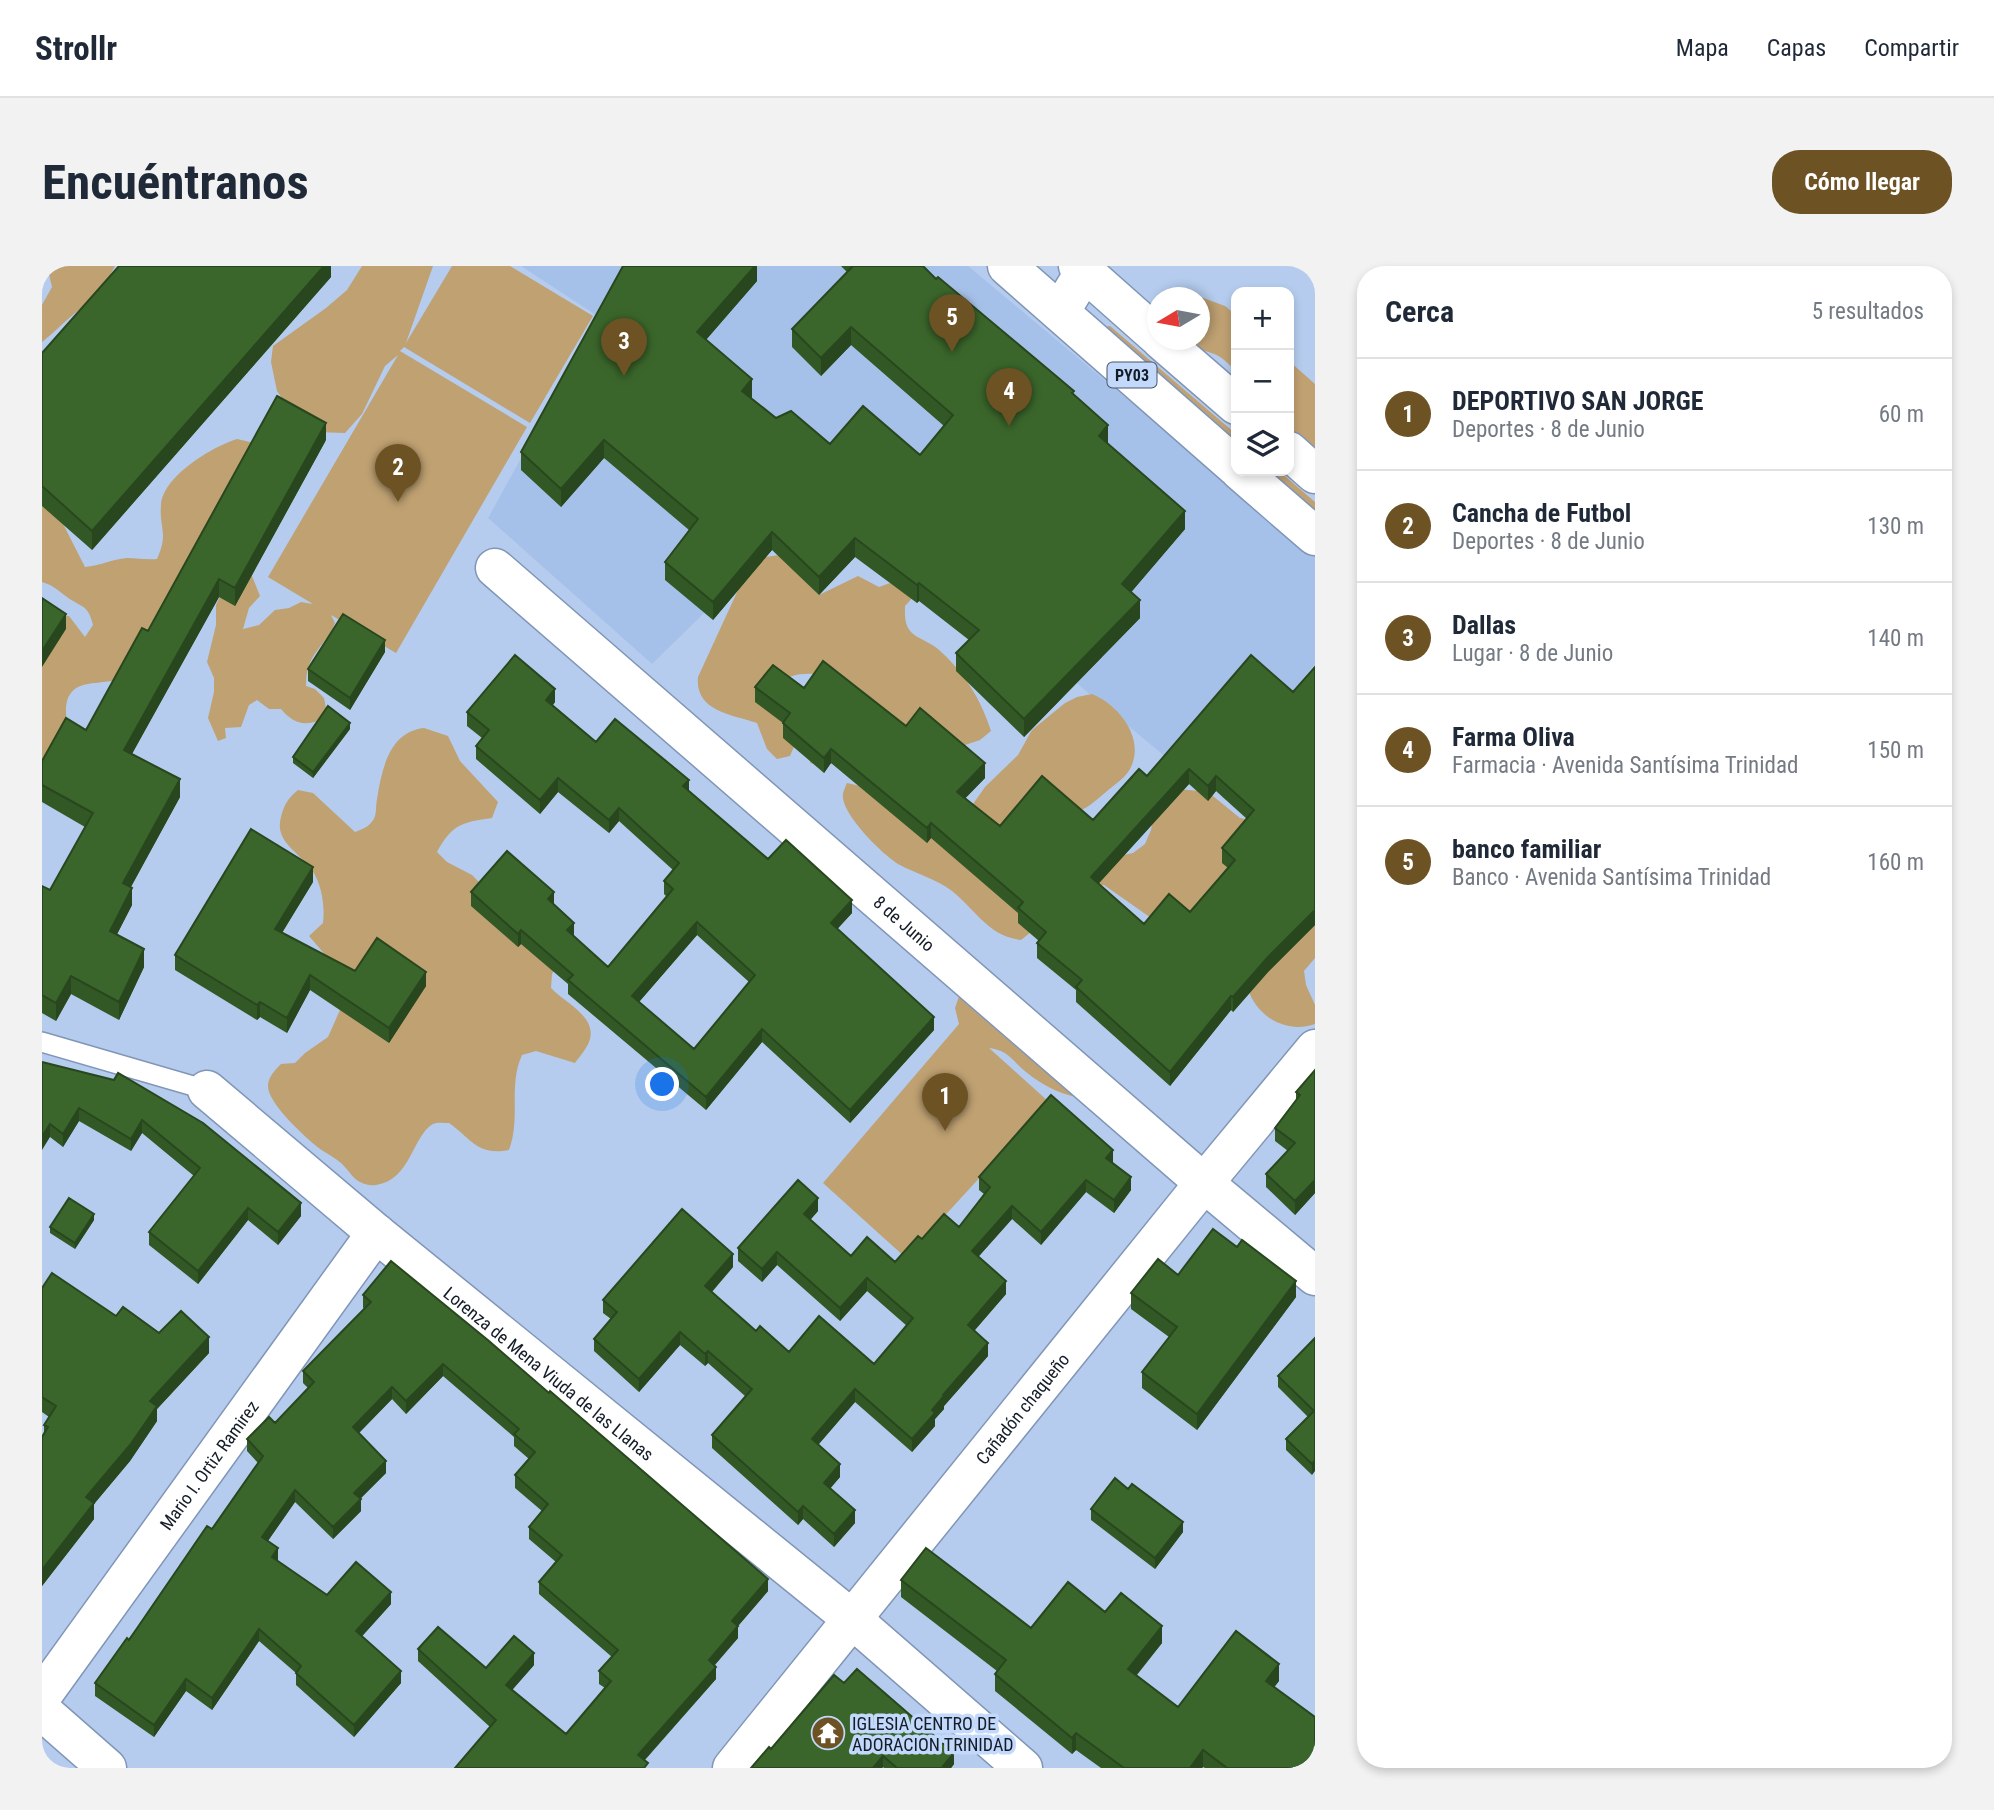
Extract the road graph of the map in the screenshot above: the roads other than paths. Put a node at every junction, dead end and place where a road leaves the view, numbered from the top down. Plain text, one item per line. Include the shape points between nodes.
1 (1084, 268) edge
2 (1024, 272) edge
3 (1060, 312) junction
4 (1147, 327) edge
5 (1173, 350) edge
6 (1231, 401) edge
7 (1294, 455) edge
8 (1231, 463) edge
9 (1315, 474) edge
10 (1246, 476) edge
11 (1315, 536) edge
12 (495, 568) dead end
13 (42, 1042) edge
14 (1315, 1049) edge
15 (207, 1090) joint
16 (1204, 1183) junction
17 (376, 1233) junction
18 (1315, 1276) edge
19 (852, 1619) junction
20 (42, 1696) edge
21 (42, 1711) edge
22 (107, 1768) edge
23 (732, 1768) edge
24 (1023, 1768) edge

1 - 3 main road
1 - 4 main road
2 - 3 main road, PY03
3 - 8 main road, PY03
5 - 6 main road, PY03
7 - 9 main road
10 - 11 main road
12 - 16 main road, 8 de Junio
13 - 15 lane, Lorenza de Mena Viuda de las Llanas
14 - 16 main road, Cañadón chaqueño
15 - 17 main road, Lorenza de Mena Viuda de las Llanas
16 - 18 main road, 8 de Junio
16 - 19 main road, Cañadón chaqueño
17 - 19 main road, Lorenza de Mena Viuda de las Llanas
17 - 20 main road, Mario I. Ortiz Ramirez
19 - 23 main road, Cañadón chaqueño
19 - 24 main road, Lorenza de Mena Viuda de las Llanas
21 - 22 main road

